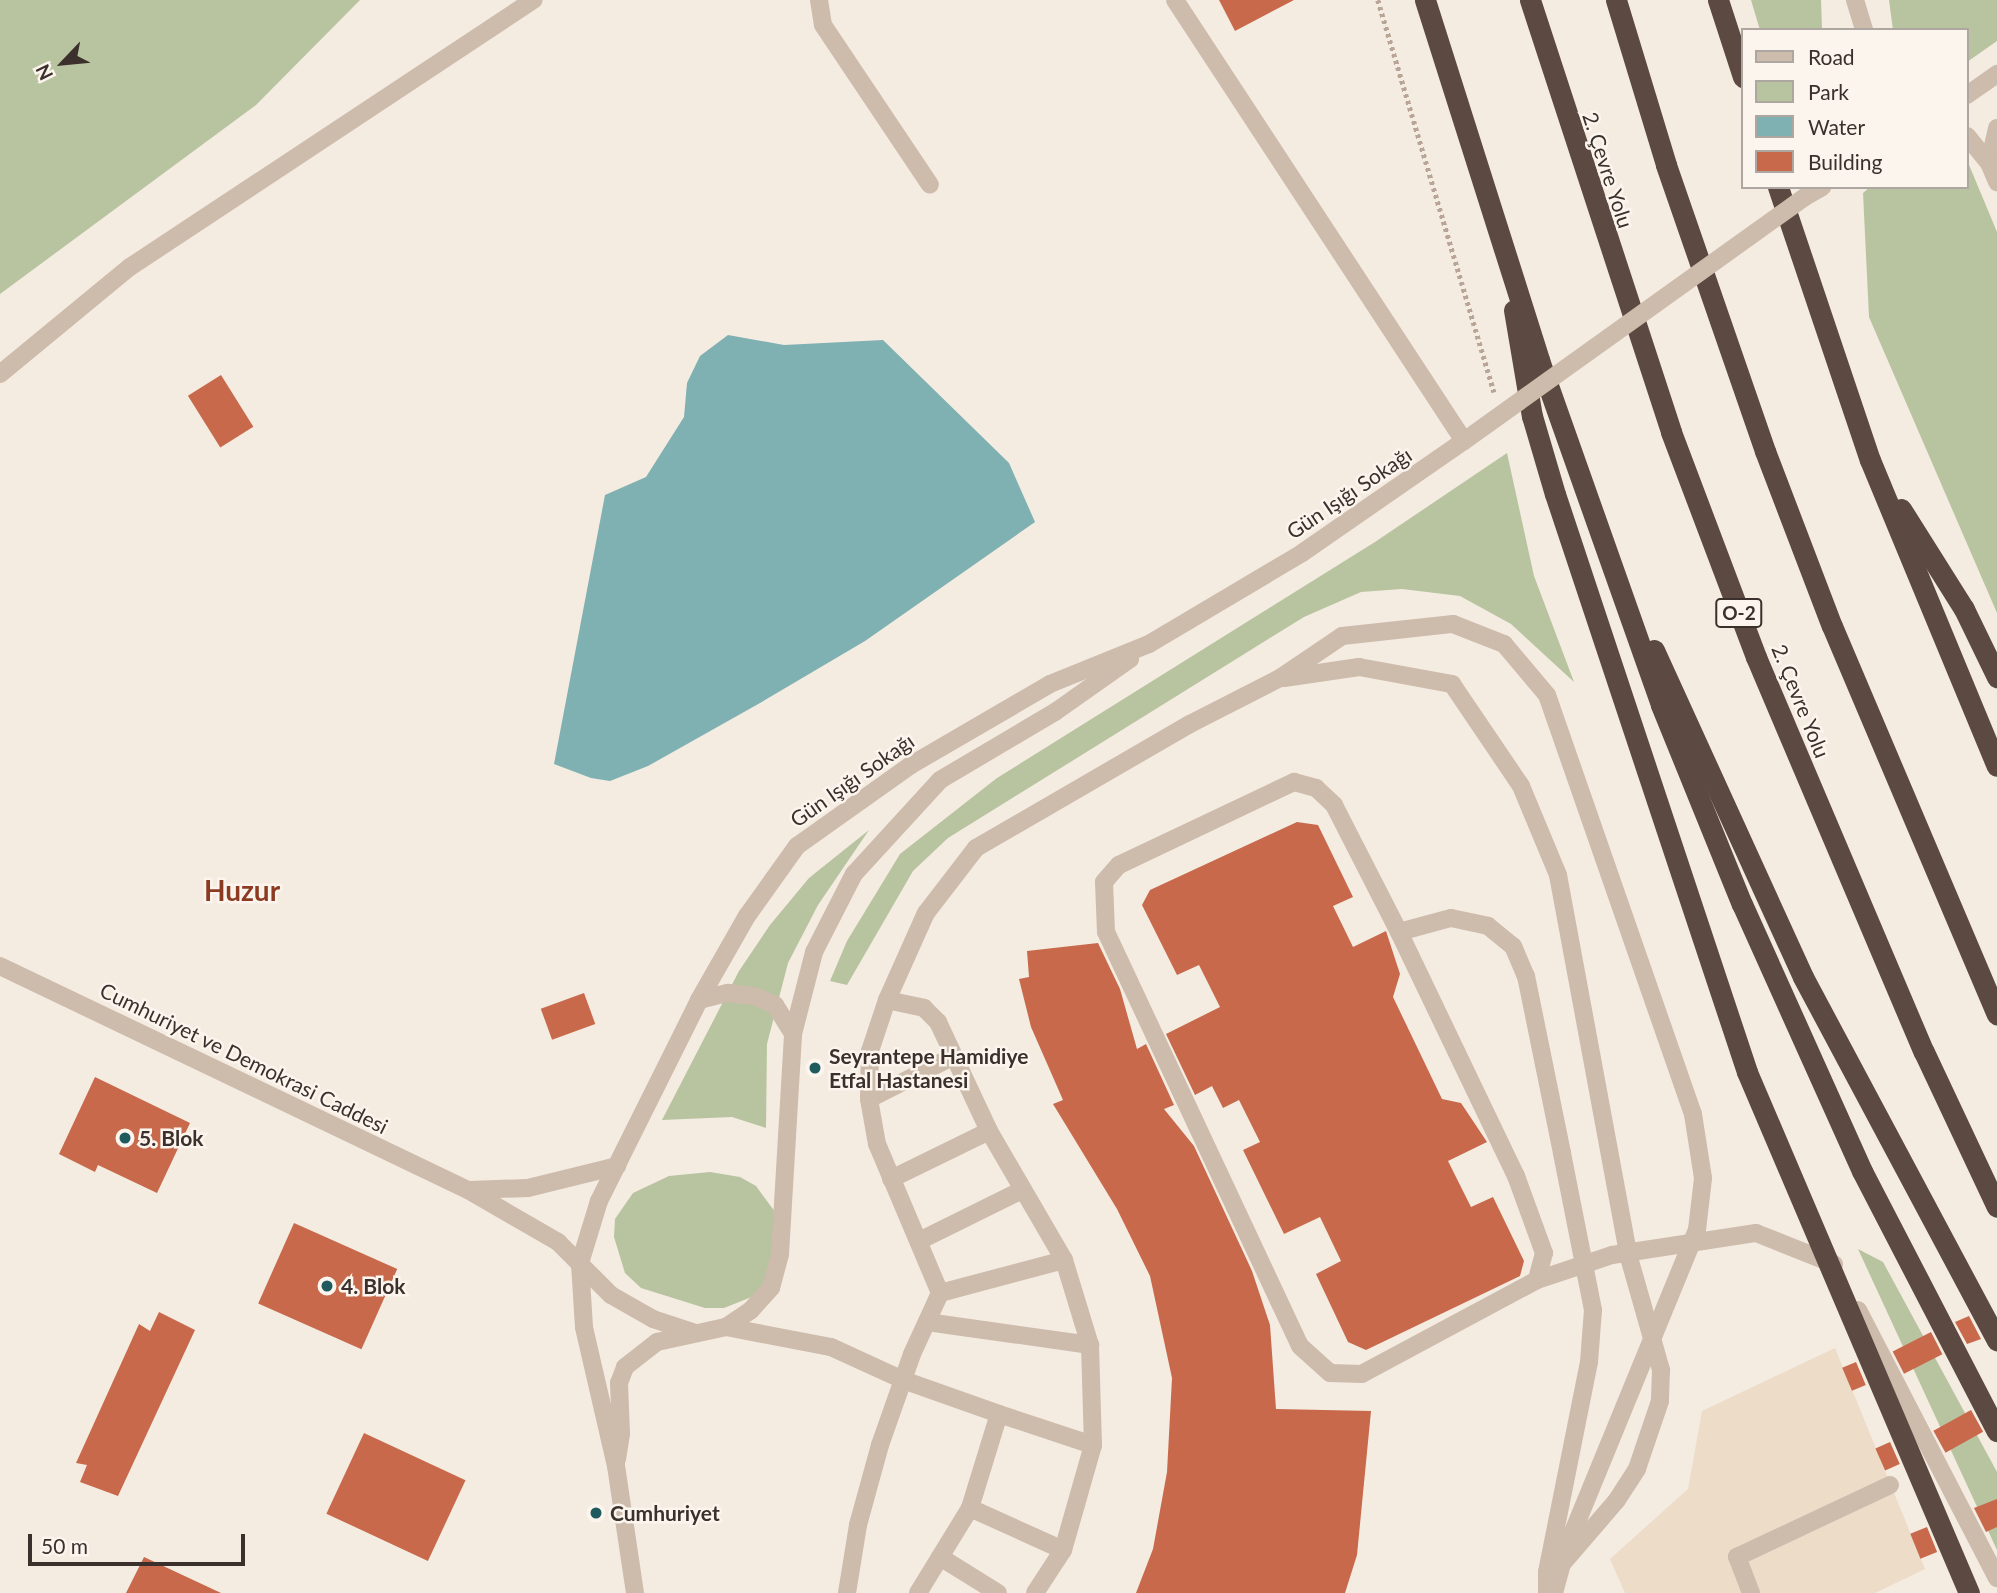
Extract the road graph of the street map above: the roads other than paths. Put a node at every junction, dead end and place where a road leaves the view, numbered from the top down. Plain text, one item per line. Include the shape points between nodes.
1 (534, 0) edge
2 (819, 0) edge
3 (1175, 0) edge
4 (1424, 0) edge
5 (1530, 0) edge
6 (1616, 0) edge
7 (1718, 0) edge
8 (1742, 74) edge
9 (1997, 74) edge
10 (1969, 94) edge
11 (1997, 128) edge
12 (1969, 138) edge
13 (1989, 163) junction
14 (1997, 182) edge
15 (930, 185) dead end
16 (1779, 189) edge
17 (1810, 192) edge
18 (1511, 273) junction
19 (0, 374) edge
20 (1464, 441) junction
21 (1870, 460) junction
22 (1622, 585) junction
23 (1149, 644) junction
24 (1997, 677) edge
25 (1280, 678) junction
26 (1997, 766) edge
27 (1399, 932) junction
28 (0, 966) edge
29 (699, 1000) junction
30 (887, 1000) junction
31 (1997, 1014) edge
32 (793, 1034) junction
33 (952, 1057) junction
34 (869, 1099) junction
35 (989, 1131) junction
36 (617, 1166) junction
37 (891, 1179) junction
38 (468, 1190) junction
39 (1022, 1190) junction
40 (1997, 1207) edge
41 (920, 1240) junction
42 (1628, 1254) junction
43 (1064, 1260) junction
44 (580, 1263) junction
45 (1537, 1280) junction
46 (940, 1293) junction
47 (927, 1322) junction
48 (726, 1327) junction
49 (695, 1333) junction
50 (1997, 1341) edge
51 (1090, 1345) junction
52 (903, 1380) junction
53 (999, 1414) junction
54 (1997, 1431) edge
55 (1093, 1445) junction
56 (616, 1466) junction
57 (1890, 1485) dead end
58 (970, 1508) junction
59 (1063, 1550) junction
60 (940, 1557) junction
61 (1997, 1578) edge
62 (635, 1593) edge
63 (848, 1593) edge
64 (918, 1593) edge
65 (998, 1593) edge
66 (1035, 1593) edge
67 (1540, 1593) edge
68 (1547, 1593) edge
69 (1555, 1593) edge
70 (1751, 1593) edge
71 (1969, 1593) edge

1 - 19 street via 130,267
2 - 15 street via 823,25
3 - 20 street
4 - 18 highway
5 - 40 highway, 2. Çevre Yolu / O-2 via 1671,432 1756,657 1924,1052
6 - 31 highway via 1666,165 1765,451 1838,639
7 - 8 highway
9 - 10 street
11 - 13 street
12 - 13 street
13 - 14 street
16 - 21 highway
17 - 20 street, Gün Işığı Sokağı, bridge
18 - 22 highway
18 - 71 highway, bridge via 1515,329 1532,416 1747,1072
20 - 23 street, Gün Işığı Sokağı via 1362,515
21 - 24 highway via 1964,609
21 - 26 highway
22 - 50 highway via 1680,702 1803,977
22 - 54 highway via 1661,705 1791,1015 1862,1171
23 - 29 street, Gün Işığı Sokağı via 1050,684 911,765 797,846 747,916
23 - 32 street, Gün Işığı Sokağı via 1105,680 940,780 884,841 854,874 832,913 814,952
25 - 30 street via 1190,724 976,848 926,913
25 - 42 street via 1359,667 1452,684 1521,786 1558,875
25 - 69 street, bridge via 1342,636 1394,628 1453,624 1504,644 1548,695 1693,1114 1703,1178 1697,1230 1566,1549
27 - 45 street via 1516,1176 1544,1253
27 - 45 street via 1334,806 1304,783 1294,782 1119,865 1104,882 1106,932 1300,1346 1330,1373 1362,1374
27 - 68 street, bridge via 1451,918 1488,926 1513,946 1526,976 1593,1310 1589,1362 1557,1518
28 - 38 street, Cumhuriyet ve Demokrasi Caddesi
29 - 32 street via 728,993 754,996 775,1005
29 - 36 street, Gün Işığı Sokağı
30 - 33 street via 924,1008 938,1022
30 - 34 street via 870,1051
32 - 48 street via 778,1270 758,1303
33 - 34 street
33 - 35 street
34 - 37 street via 877,1144
35 - 37 street
35 - 39 street
36 - 38 street, Cumhuriyet ve Demokrasi Caddesi via 528,1188
36 - 44 street, Gün Işığı Sokağı via 599,1201
37 - 41 street
38 - 44 street, Cumhuriyet ve Demokrasi Caddesi via 558,1242
39 - 41 street
39 - 43 street
41 - 46 street
42 - 45 street
42 - 61 street via 1756,1233 1834,1264
42 - 67 street via 1661,1370 1652,1434 1617,1500
43 - 46 street
43 - 51 street
44 - 49 street, Cumhuriyet ve Demokrasi Caddesi via 611,1295 653,1319
44 - 56 street via 584,1328
46 - 47 street
47 - 51 street
47 - 52 street
48 - 49 street
48 - 52 street via 831,1347
49 - 56 street via 657,1342 625,1367 619,1383 621,1433
51 - 55 street
52 - 53 street
52 - 63 street via 858,1525
53 - 55 street
53 - 58 street
55 - 59 street
56 - 62 street
57 - 70 street via 1737,1557
58 - 59 street
58 - 60 street
59 - 66 street
60 - 64 street
60 - 65 street

